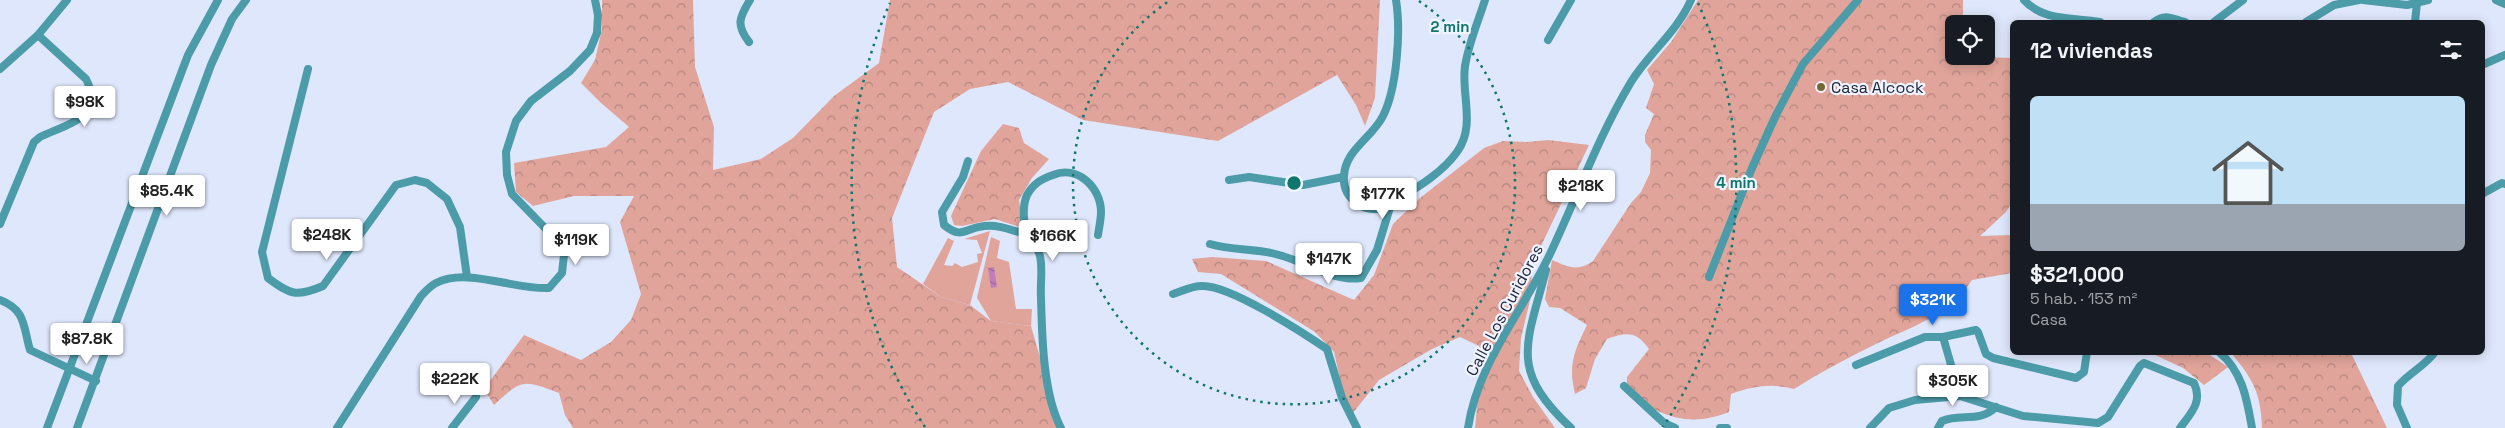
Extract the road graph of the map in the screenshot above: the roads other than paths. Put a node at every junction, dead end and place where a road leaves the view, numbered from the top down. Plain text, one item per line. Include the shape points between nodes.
1 (67, 0) edge
2 (218, 0) edge
3 (246, 0) edge
4 (595, 0) edge
5 (750, 0) edge
6 (1396, 0) edge
7 (1485, 0) edge
8 (1571, 0) edge
9 (1691, 0) edge
10 (1858, 0) edge
11 (2024, 0) edge
12 (2243, 0) edge
13 (2359, 0) edge
14 (2363, 0) edge
15 (2428, 0) edge
16 (2496, 0) edge
17 (2417, 3) junction
18 (2505, 4) edge
19 (2083, 20) edge
20 (2157, 20) edge
21 (2179, 20) edge
22 (2217, 20) edge
23 (2309, 20) edge
24 (2415, 20) edge
25 (38, 34) junction
26 (1548, 40) dead end
27 (749, 42) dead end
28 (2505, 55) edge
29 (2485, 64) edge
30 (0, 68) edge
31 (308, 68) dead end
32 (968, 161) dead end
33 (1344, 177) junction
34 (1229, 180) dead end
35 (2505, 184) edge
36 (2485, 192) edge
37 (1391, 204) junction
38 (0, 224) edge
39 (1028, 235) junction
40 (1098, 235) dead end
41 (1210, 244) dead end
42 (1550, 254) junction
43 (468, 277) junction
44 (1709, 277) dead end
45 (1174, 294) dead end
46 (0, 300) edge
47 (1943, 337) junction
48 (2087, 355) edge
49 (2222, 355) edge
50 (2433, 355) edge
51 (1856, 366) dead end
52 (70, 370) junction
53 (96, 381) junction
54 (1624, 386) dead end
55 (1960, 396) junction
56 (476, 397) dead end
57 (1996, 407) junction
58 (47, 428) edge
59 (77, 428) edge
60 (337, 428) edge
61 (452, 428) edge
62 (1062, 428) edge
63 (1357, 428) edge
64 (1468, 428) edge
65 (1571, 428) edge
66 (1675, 428) edge
67 (1720, 428) edge
68 (1727, 428) edge
69 (1870, 428) edge
70 (1938, 428) edge
71 (2180, 428) edge
72 (2252, 428) edge
73 (2408, 428) edge

1 - 25 street
2 - 52 street via 188,55
3 - 53 street via 232,19 211,65
4 - 43 street via 597,33 590,50 570,71 531,101 516,122 506,152 506,175 512,194 549,232 564,255 562,273 549,288 534,289
5 - 27 street via 740,20 741,31
6 - 33 street via 1397,48 1389,102 1374,131 1352,153
7 - 37 street via 1470,39 1465,69 1468,120 1458,152 1440,171
8 - 26 street
9 - 42 street, Calle Los Curidores via 1673,31 1631,82
10 - 44 street via 1803,64 1748,176
11 - 19 street via 2048,16
12 - 22 street
13 - 23 street via 2334,5
14 - 17 street via 2394,5
15 - 17 street
16 - 18 street
17 - 24 street
20 - 21 street via 2167,16
25 - 30 street
25 - 38 street via 86,79 91,88 91,106 86,115 34,142
28 - 29 street
31 - 43 street via 262,252 268,278 284,290 304,294 322,286 396,185 415,180 427,183 447,199 460,227
32 - 39 street via 963,177 942,212 944,225 955,233 984,226
33 - 34 street via 1303,185 1249,177
33 - 37 street via 1346,189 1356,204 1376,210
35 - 36 street
37 - 41 street via 1377,250 1361,278 1336,276 1269,252 1226,249
39 - 40 street via 1024,216 1026,196 1037,181 1060,172 1080,175 1090,183 1101,211
39 - 62 street via 1038,249 1042,266 1042,344 1055,415
42 - 64 street, Calle Los Curidores via 1482,375
42 - 65 street via 1526,346 1528,370 1540,394
43 - 60 street via 435,283 421,296
45 - 63 street via 1202,285 1221,289 1327,349 1342,398
46 - 52 street via 14,305 20,313 30,350
47 - 48 street via 1976,330 1986,354 1993,358 2076,378 2084,372
47 - 51 street via 1925,338
47 - 55 street
49 - 72 street via 2244,385
50 - 73 street via 2398,386 2397,405
52 - 53 street
52 - 58 street
53 - 59 street
54 - 66 street via 1664,424
55 - 57 street
55 - 69 street via 1915,400 1889,408
56 - 61 street
57 - 70 street via 1984,416 1948,418
57 - 71 street via 2040,418 2098,423 2108,417 2140,366 2150,364 2194,383 2199,393 2197,404
67 - 68 street

